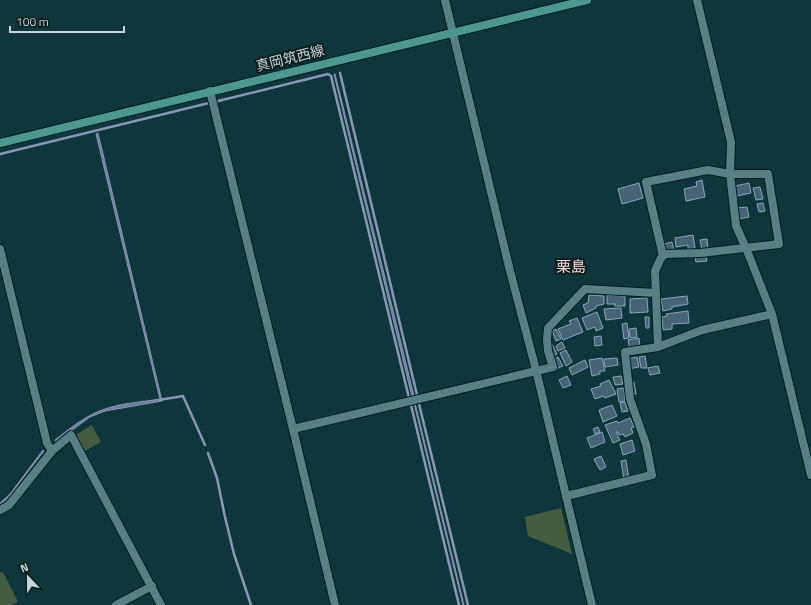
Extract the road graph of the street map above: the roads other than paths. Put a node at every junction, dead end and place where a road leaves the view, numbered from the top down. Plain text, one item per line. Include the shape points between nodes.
1 (445, 0) edge
2 (587, 0) edge
3 (696, 0) edge
4 (453, 32) junction
5 (210, 91) junction
6 (0, 143) edge
7 (730, 174) junction
8 (746, 248) junction
9 (0, 249) edge
10 (663, 256) junction
11 (656, 293) junction
12 (772, 314) junction
13 (658, 347) junction
14 (536, 370) junction
15 (293, 429) junction
16 (52, 451) junction
17 (811, 475) edge
18 (566, 496) junction
19 (0, 510) edge
20 (152, 586) junction
21 (116, 605) edge
22 (161, 605) edge
23 (335, 605) edge
24 (592, 605) edge

1 - 4 street
2 - 4 main road, 真岡筑西線
3 - 7 street via 731,142
4 - 5 main road, 真岡筑西線
4 - 14 street
5 - 6 main road, 真岡筑西線
5 - 15 street
7 - 8 street via 736,226
7 - 8 street via 768,174 778,244
7 - 10 street via 708,170 646,182
8 - 10 street
8 - 12 street
9 - 16 street
10 - 11 street via 655,271
11 - 13 street
11 - 14 street via 585,289 548,328 548,351 553,367
12 - 13 street via 702,330
12 - 17 street
13 - 18 street via 625,352 630,399 646,444 652,475
14 - 15 street
14 - 18 street
15 - 23 street
16 - 19 street via 17,496
16 - 20 street via 71,435
18 - 24 street
20 - 21 street
20 - 22 street

